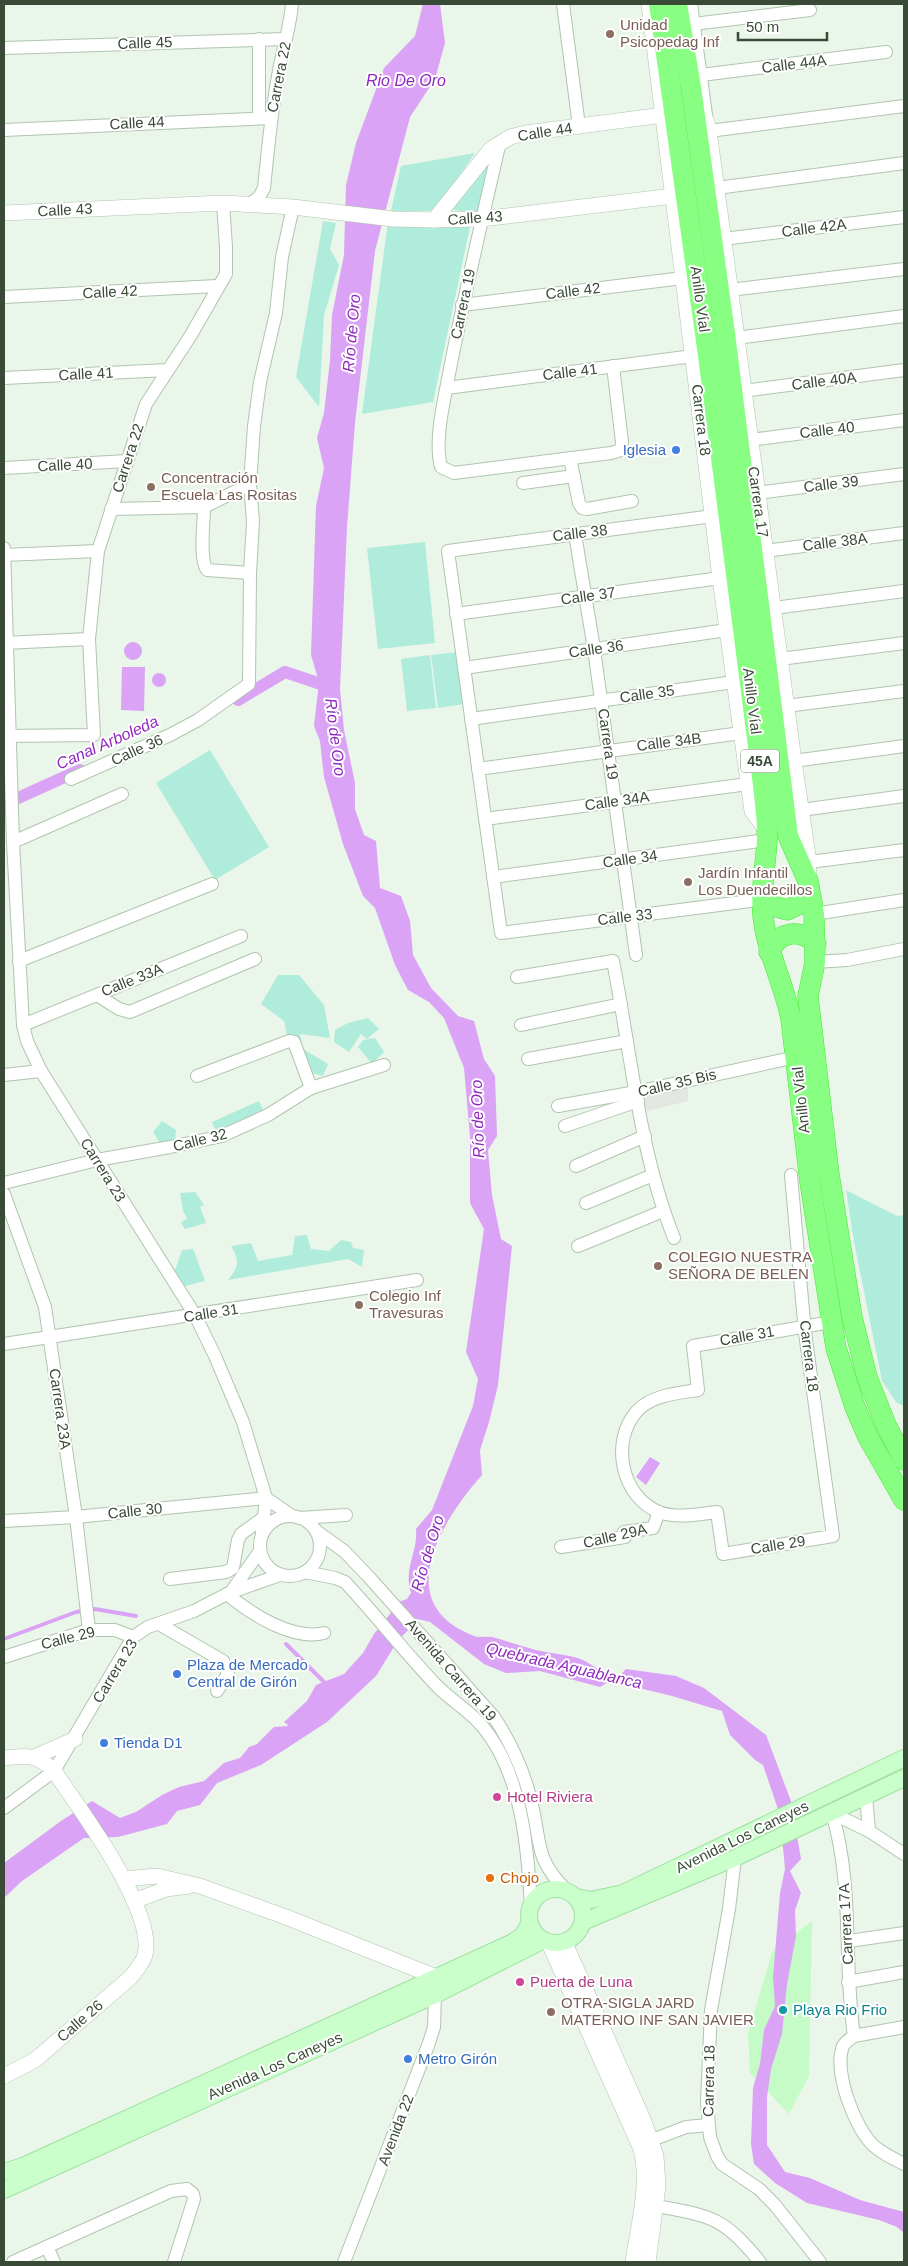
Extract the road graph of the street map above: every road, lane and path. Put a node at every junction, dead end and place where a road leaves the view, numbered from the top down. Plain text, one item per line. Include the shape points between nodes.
1 (292, 4) edge
2 (563, 4) edge
3 (649, 4) edge
4 (659, 4) edge
5 (677, 4) edge
6 (691, 4) edge
7 (810, 10) dead end
8 (694, 24) junction
9 (259, 39) junction
10 (286, 39) junction
11 (4, 48) edge
12 (886, 52) dead end
13 (696, 81) junction
14 (904, 106) edge
15 (663, 115) junction
16 (265, 118) junction
17 (579, 126) junction
18 (708, 127) junction
19 (4, 130) edge
20 (500, 142) junction
21 (904, 163) edge
22 (264, 188) junction
23 (717, 188) junction
24 (673, 196) junction
25 (223, 203) junction
26 (250, 204) junction
27 (276, 206) junction
28 (293, 207) junction
29 (4, 213) edge
30 (904, 217) edge
31 (482, 219) junction
32 (434, 220) junction
33 (723, 239) junction
34 (904, 269) edge
35 (683, 278) junction
36 (217, 286) junction
37 (730, 290) junction
38 (4, 298) edge
39 (462, 305) junction
40 (904, 316) edge
41 (736, 338) junction
42 (694, 356) junction
43 (612, 366) junction
44 (168, 370) junction
45 (904, 370) edge
46 (4, 378) edge
47 (447, 388) junction
48 (743, 391) junction
49 (904, 420) edge
50 (750, 440) junction
51 (570, 458) junction
52 (127, 462) junction
53 (4, 468) edge
54 (904, 474) edge
55 (574, 476) junction
56 (523, 483) dead end
57 (250, 484) junction
58 (757, 493) junction
59 (632, 501) dead end
60 (204, 507) junction
61 (111, 509) junction
62 (713, 516) junction
63 (575, 534) junction
64 (904, 537) edge
65 (4, 548) edge
66 (98, 551) junction
67 (765, 551) junction
68 (4, 555) edge
69 (250, 573) junction
70 (720, 578) junction
71 (904, 591) edge
72 (585, 596) junction
73 (774, 608) junction
74 (456, 614) junction
75 (727, 630) junction
76 (89, 639) junction
77 (6, 643) edge
78 (904, 643) edge
79 (594, 649) junction
80 (780, 660) junction
81 (464, 668) junction
82 (734, 682) junction
83 (904, 691) edge
84 (602, 700) junction
85 (786, 706) junction
86 (471, 719) junction
87 (741, 733) junction
88 (7, 736) edge
89 (904, 746) edge
90 (608, 750) junction
91 (794, 761) junction
92 (478, 769) junction
93 (71, 779) dead end
94 (748, 784) junction
95 (8, 790) edge
96 (122, 794) dead end
97 (904, 796) edge
98 (615, 801) junction
99 (801, 810) junction
100 (485, 819) junction
101 (8, 822) edge
102 (767, 835) junction
103 (13, 842) junction
104 (904, 850) edge
105 (622, 860) junction
106 (9, 863) edge
107 (493, 877) junction
108 (809, 877) junction
109 (212, 884) dead end
110 (756, 896) junction
111 (904, 900) edge
112 (814, 914) junction
113 (630, 916) junction
114 (241, 936) dead end
115 (904, 949) edge
116 (769, 952) junction
117 (816, 953) junction
118 (636, 955) dead end
119 (255, 959) dead end
120 (19, 960) junction
121 (517, 977) dead end
122 (97, 995) junction
123 (621, 1004) junction
124 (23, 1025) junction
125 (521, 1025) dead end
126 (627, 1040) junction
127 (796, 1057) junction
128 (528, 1059) dead end
129 (384, 1065) dead end
130 (41, 1071) junction
131 (4, 1075) edge
132 (197, 1076) dead end
133 (311, 1088) junction
134 (637, 1097) junction
135 (558, 1106) dead end
136 (565, 1126) dead end
137 (645, 1136) junction
138 (97, 1160) junction
139 (576, 1166) dead end
140 (653, 1174) junction
141 (791, 1175) dead end
142 (4, 1183) edge
143 (4, 1194) edge
144 (586, 1203) dead end
145 (663, 1211) junction
146 (674, 1238) dead end
147 (578, 1246) dead end
148 (417, 1280) dead end
149 (195, 1315) junction
150 (831, 1322) junction
151 (805, 1327) junction
152 (50, 1337) junction
153 (4, 1344) edge
154 (904, 1460) edge
155 (266, 1498) junction
156 (904, 1500) edge
157 (659, 1512) junction
158 (346, 1515) dead end
159 (76, 1517) junction
160 (296, 1517) junction
161 (263, 1518) junction
162 (4, 1521) edge
163 (316, 1531) junction
164 (262, 1533) junction
165 (833, 1536) joint
166 (560, 1547) dead end
167 (260, 1552) junction
168 (305, 1572) junction
169 (280, 1575) junction
170 (170, 1579) dead end
171 (229, 1593) junction
172 (88, 1624) junction
173 (159, 1624) junction
174 (324, 1633) dead end
175 (134, 1637) junction
176 (4, 1657) edge
177 (217, 1691) dead end
178 (74, 1739) junction
179 (34, 1757) junction
180 (4, 1758) edge
181 (904, 1758) edge
182 (57, 1776) junction
183 (904, 1778) edge
184 (866, 1796) junction
185 (4, 1808) edge
186 (832, 1813) junction
187 (869, 1831) junction
188 (749, 1842) junction
189 (904, 1854) edge
190 (735, 1858) junction
191 (120, 1872) junction
192 (200, 1886) junction
193 (572, 1894) junction
194 (134, 1901) junction
195 (530, 1916) junction
196 (583, 1922) junction
197 (904, 1933) edge
198 (552, 1941) junction
199 (848, 1941) junction
200 (904, 1972) edge
201 (436, 1978) junction
202 (848, 1982) junction
203 (434, 1995) junction
204 (904, 2027) edge
205 (854, 2036) junction
206 (4, 2076) edge
207 (708, 2125) junction
208 (652, 2140) junction
209 (904, 2164) edge
210 (4, 2172) edge
211 (4, 2190) edge
212 (656, 2206) junction
213 (48, 2247) junction
214 (13, 2262) edge
215 (54, 2262) edge
216 (174, 2262) edge
217 (344, 2262) edge
218 (634, 2262) edge
219 (648, 2262) edge
220 (760, 2262) edge
221 (820, 2262) edge

1 - 10 street, Carrera 22
2 - 17 street
3 - 15 street, Carrera 18
4 - 102 highway, Anillo Víal / 45A via 707,348
5 - 13 highway, Anillo Víal / 45A
6 - 8 street, Carrera 17
7 - 8 street
8 - 13 street, Carrera 17
9 - 10 street, Calle 45
9 - 11 street, Calle 45
9 - 16 street
10 - 16 street, Carrera 22
12 - 13 street, Calle 44A
13 - 18 street, Carrera 17
13 - 108 highway, Anillo Víal / 45A via 788,836
14 - 18 street
15 - 17 street, Calle 44
15 - 24 street, Carrera 18
16 - 19 street, Calle 44
16 - 22 street, Carrera 22
17 - 20 street, Calle 44 via 526,133
18 - 23 street, Carrera 17
20 - 31 street, Carrera 19
20 - 32 street, Calle 44
21 - 23 street
22 - 26 street
22 - 27 street
23 - 33 street, Carrera 17
24 - 31 street, Calle 43
24 - 35 street, Carrera 18
25 - 26 street, Calle 43
25 - 29 street, Calle 43
25 - 36 street, Carrera 22 via 226,274
26 - 27 street, Calle 43
27 - 28 street, Calle 43
28 - 32 street, Calle 43 via 393,219
28 - 57 street via 258,400
30 - 33 street, Calle 42A
31 - 32 street, Calle 43
31 - 39 street, Carrera 19
33 - 37 street, Carrera 17
34 - 37 street
35 - 39 street, Calle 42
35 - 42 street, Carrera 18
36 - 38 street, Calle 42
36 - 44 street, Carrera 22
37 - 41 street, Carrera 17
39 - 47 street, Carrera 19
40 - 41 street
41 - 48 street, Carrera 17
42 - 43 street, Calle 41
42 - 62 street, Carrera 18
43 - 47 street, Calle 41
43 - 51 street via 622,442 620,450
44 - 46 street, Calle 41
44 - 52 street, Carrera 22 via 146,404
45 - 48 street, Calle 40A
47 - 51 street, Carrera 19 via 437,454 441,468 454,473
48 - 50 street, Carrera 17
49 - 50 street, Calle 40
50 - 58 street, Carrera 17
51 - 55 street
52 - 53 street, Calle 40
52 - 61 street, Carrera 22
54 - 58 street, Calle 39
55 - 56 street
55 - 59 street via 582,508
57 - 60 street
57 - 69 street via 253,522
58 - 67 street, Carrera 17
60 - 61 street
60 - 69 street via 204,566 207,570
61 - 66 street, Carrera 22
62 - 63 street, Calle 38
62 - 70 street, Carrera 18
63 - 72 street, Carrera 19
63 - 74 street, Calle 38 via 448,551
64 - 67 street, Calle 38A
65 - 68 street, Carrera 23
66 - 68 street
66 - 76 street, Carrera 22
67 - 73 street, Carrera 17
68 - 77 street, Carrera 23
69 - 93 street, Calle 36 via 249,684 191,724
70 - 72 street, Calle 37
70 - 75 street, Carrera 18
71 - 73 street
72 - 74 street, Calle 37
72 - 79 street, Carrera 19
73 - 80 street, Carrera 17
74 - 81 street
75 - 79 street, Calle 36
75 - 82 street, Carrera 18
76 - 77 street
76 - 88 street, Carrera 22 via 94,735
77 - 88 street, Carrera 23
78 - 80 street
79 - 81 street, Calle 36
79 - 84 street, Carrera 19
80 - 85 street, Carrera 17
81 - 86 street
82 - 84 street, Calle 35
82 - 87 street, Carrera 18
83 - 85 street
84 - 86 street, Calle 35
84 - 90 street, Carrera 19
85 - 91 street, Carrera 17
86 - 92 street
87 - 90 street, Calle 34B
87 - 94 street, Carrera 18
88 - 95 street, Carrera 23
89 - 91 street
90 - 92 street, Calle 34B
90 - 98 street, Carrera 19
91 - 99 street, Carrera 17
92 - 100 street
94 - 98 street, Calle 34A
94 - 102 street, Carrera 18 via 752,811
95 - 101 street, Carrera 23
96 - 103 street
97 - 99 street
98 - 100 street, Calle 34A
98 - 105 street, Carrera 19
99 - 108 street, Carrera 17
100 - 107 street
101 - 103 street, Carrera 23
102 - 105 street, Calle 34
102 - 110 highway, Anillo Víal / 45A
103 - 106 street, Carrera 23
104 - 108 street
105 - 107 street, Calle 34
105 - 113 street, Carrera 19
106 - 120 street, Carrera 23
107 - 113 street, Calle 33 via 501,933
108 - 110 highway via 802,903 787,910
108 - 112 highway, Anillo Víal / 45A
109 - 120 street
110 - 113 street, Calle 33
110 - 116 highway, Anillo Víal / 45A
111 - 112 street
112 - 117 highway, Anillo Víal / 45A
113 - 118 street, Carrera 19
114 - 122 street, Calle 33A
115 - 117 street via 847,960
116 - 117 highway via 786,934 803,934
116 - 127 highway, Anillo Víal / 45A via 787,997
117 - 154 highway, Anillo Víal / 45A via 808,996 829,1174 852,1317 867,1378
119 - 122 street via 130,1012 118,1009
120 - 124 street, Carrera 23
121 - 123 street via 613,961
122 - 124 street, Calle 33A
123 - 125 street
123 - 126 street
124 - 130 street, Carrera 23
126 - 128 street
126 - 134 street
127 - 134 street, Calle 35 Bis
127 - 150 highway, Anillo Víal / 45A
129 - 133 street, Calle 32
130 - 131 street
130 - 138 street, Carrera 23
132 - 133 street via 289,1041 294,1042
133 - 138 street, Calle 32 via 261,1118 222,1136
134 - 135 street, Calle 35 Bis
134 - 136 street
134 - 137 street
137 - 139 street
137 - 140 street
138 - 142 street, Calle 32
138 - 149 street, Carrera 23
140 - 144 street
140 - 145 street
141 - 151 street, Carrera 18
143 - 152 street, Carrera 23A via 45,1307
145 - 146 street
145 - 147 street
148 - 149 street, Calle 31
149 - 152 street, Calle 31
149 - 155 street, Carrera 23 via 243,1422
150 - 151 street, Calle 31
150 - 156 highway, Anillo Víal / 45A via 841,1367 855,1407
151 - 157 street, Calle 31 via 693,1346 698,1390 653,1400 638,1410 624,1435 623,1467 627,1480 642,1500
151 - 165 street, Carrera 18
152 - 153 street, Calle 31
152 - 159 street, Carrera 23A
155 - 159 street, Calle 30
155 - 160 street
155 - 161 street, Carrera 23
157 - 165 street, Calle 29 via 691,1515 717,1512 723,1554
157 - 166 street, Calle 29A via 653,1528 624,1532 625,1537
158 - 160 street
159 - 162 street, Calle 30
159 - 172 street, Carrera 23A
160 - 163 street
160 - 164 street via 278,1518
161 - 164 street, Carrera 23
161 - 170 street via 241,1534 233,1568 226,1572
163 - 168 street via 320,1550 315,1563
163 - 193 street, Avenida Carrera 19 via 344,1551 368,1576 506,1734 531,1801 541,1856 552,1876
164 - 167 street
167 - 169 street via 265,1563
167 - 171 street, Carrera 23
168 - 169 street via 293,1576
168 - 195 street, Avenida Carrera 19 via 340,1580 352,1589 439,1688 492,1739 513,1783 525,1846
169 - 171 street, Carrera 23
171 - 173 street, Carrera 23
171 - 174 street via 246,1610 272,1624 314,1635
172 - 175 street, Calle 29
172 - 176 street, Calle 29
173 - 175 street, Carrera 23
173 - 177 street via 224,1661 228,1674
175 - 178 street, Carrera 23
178 - 179 street
178 - 182 street, Carrera 23
179 - 180 street
179 - 182 street via 45,1762
181 - 188 main road, Avenida Los Caneyes via 802,1808
182 - 185 street, Carrera 23
182 - 191 street
183 - 184 main road, Avenida Los Caneyes
184 - 186 main road, Avenida Los Caneyes
184 - 187 street
186 - 187 street
186 - 188 main road, Avenida Los Caneyes
186 - 199 street, Carrera 17A via 847,1896
187 - 189 street
188 - 190 main road, Avenida Los Caneyes
188 - 193 main road, Avenida Los Caneyes via 623,1893 591,1900
190 - 196 main road, Avenida Los Caneyes
190 - 207 street, Carrera 18 via 711,2010
191 - 192 street
191 - 194 street
192 - 194 street via 166,1889
192 - 201 street
193 - 195 main road via 552,1889 545,1891 534,1901
193 - 196 main road via 583,1909
194 - 206 street, Calle 26 via 146,1940 140,1966 35,2060
195 - 198 main road via 536,1933
195 - 201 main road, Avenida Los Caneyes via 522,1936
196 - 198 main road via 572,1937
197 - 199 street
198 - 203 main road, Avenida Los Caneyes
198 - 208 street
198 - 218 street via 641,2149 643,2195
199 - 202 street, Carrera 17A
200 - 202 street
201 - 210 main road, Avenida Los Caneyes
202 - 205 street, Carrera 17A
203 - 211 main road, Avenida Los Caneyes
203 - 217 street, Avenida 22 via 434,2028 429,2043
204 - 205 street
205 - 209 street via 843,2046 841,2055 854,2118 875,2146
207 - 208 street via 686,2127
207 - 221 street, Carrera 18 via 722,2164 759,2189 775,2205
208 - 212 street via 658,2171
212 - 219 street
212 - 220 street via 693,2213 721,2223 738,2235
213 - 214 street
213 - 215 street
213 - 216 street via 171,2191 187,2189 194,2199

